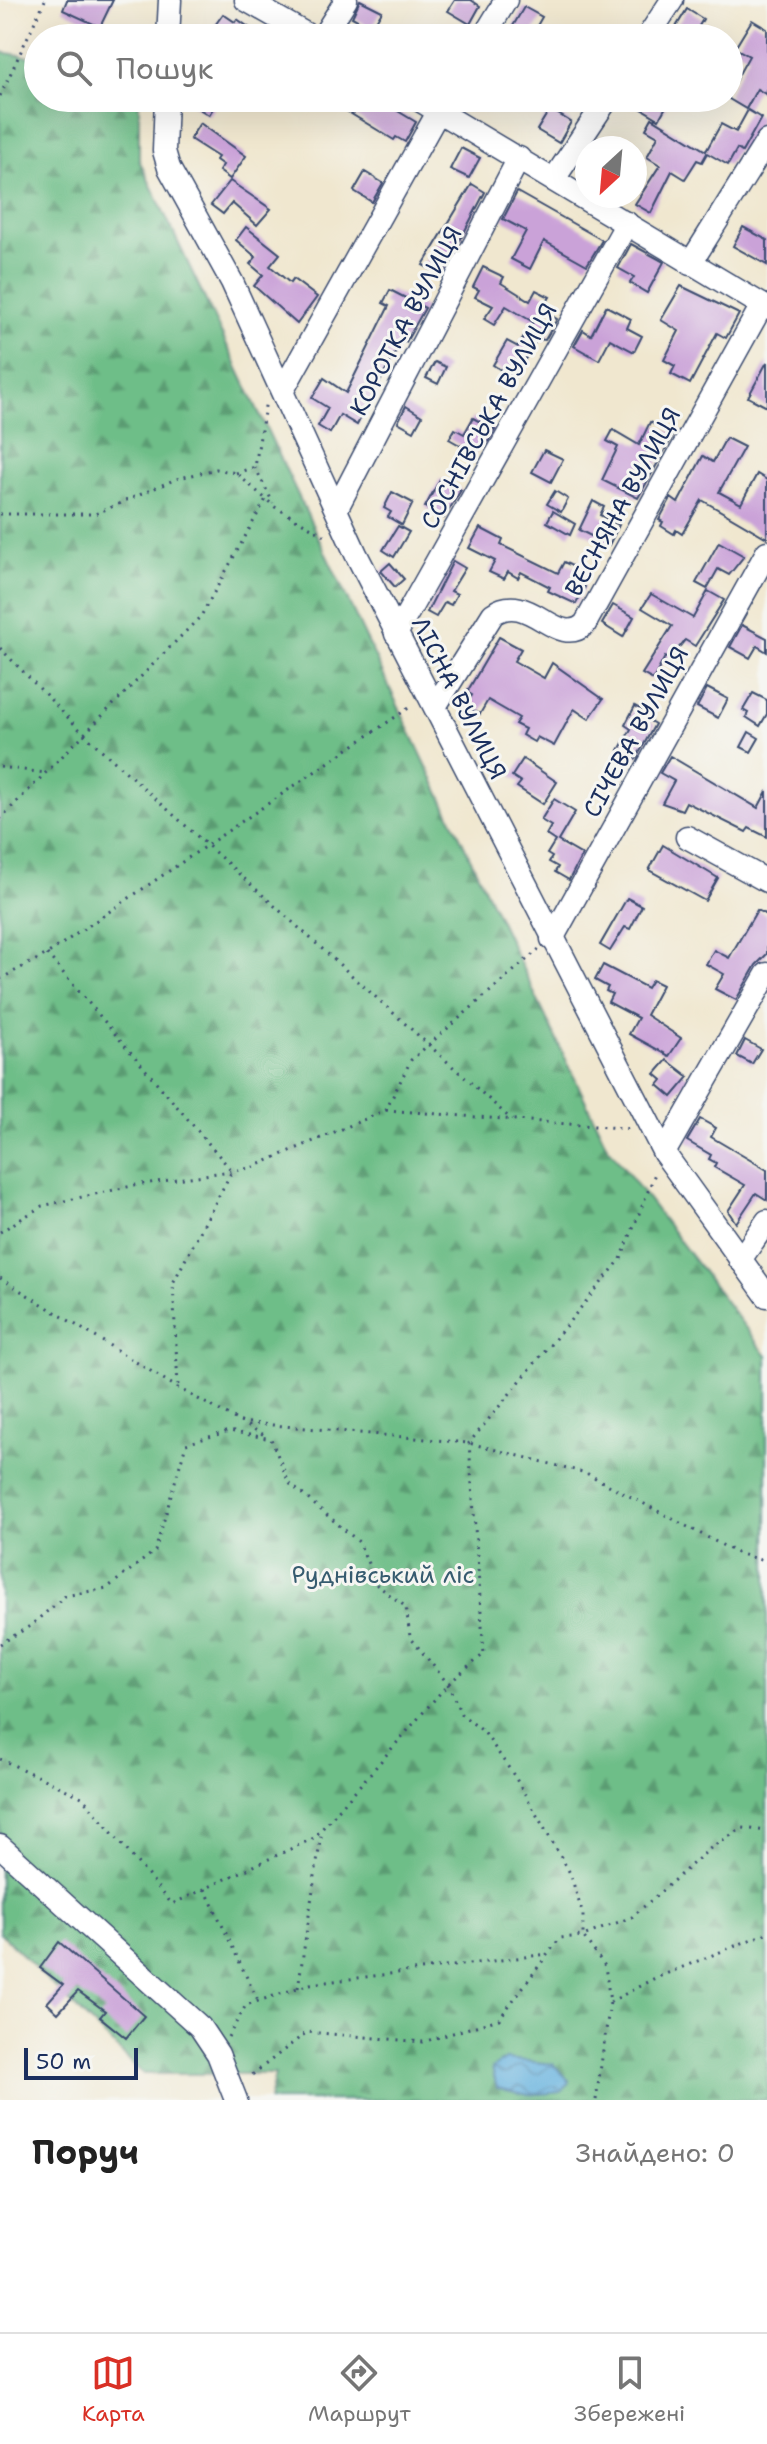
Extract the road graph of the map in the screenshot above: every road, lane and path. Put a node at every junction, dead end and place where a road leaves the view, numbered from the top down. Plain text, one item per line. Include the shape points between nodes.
1 (45, 0) edge
2 (170, 0) edge
3 (246, 0) edge
4 (346, 0) edge
5 (506, 0) edge
6 (672, 0) edge
7 (34, 24) edge
8 (169, 24) edge
9 (288, 24) edge
10 (331, 24) edge
11 (491, 24) edge
12 (656, 24) edge
13 (24, 45) edge
14 (0, 96) edge
15 (165, 112) edge
16 (438, 112) edge
17 (453, 112) edge
18 (599, 112) edge
19 (767, 141) edge
20 (519, 158) junction
21 (554, 179) junction
22 (627, 223) junction
23 (690, 264) junction
24 (764, 306) edge
25 (283, 390) junction
26 (255, 467) junction
27 (236, 473) junction
28 (266, 499) junction
29 (275, 507) junction
30 (337, 508) junction
31 (0, 514) edge
32 (329, 539) dead end
33 (767, 552) edge
34 (396, 634) junction
35 (0, 648) edge
36 (433, 700) junction
37 (85, 735) junction
38 (0, 767) edge
39 (46, 773) junction
40 (0, 819) edge
41 (687, 837) dead end
42 (209, 846) junction
43 (767, 881) edge
44 (552, 939) junction
45 (47, 954) junction
46 (767, 974) edge
47 (0, 979) edge
48 (430, 1043) junction
49 (386, 1110) junction
50 (512, 1120) junction
51 (652, 1131) junction
52 (664, 1153) junction
53 (232, 1171) junction
54 (767, 1221) edge
55 (0, 1232) edge
56 (740, 1260) junction
57 (0, 1278) edge
58 (767, 1296) edge
59 (178, 1388) junction
60 (240, 1422) junction
61 (271, 1439) junction
62 (469, 1443) junction
63 (767, 1562) edge
64 (0, 1644) edge
65 (448, 1684) junction
66 (0, 1759) edge
67 (322, 1829) junction
68 (767, 1831) edge
69 (0, 1846) edge
70 (204, 1889) junction
71 (767, 1933) edge
72 (583, 1936) junction
73 (548, 1954) junction
74 (298, 1988) junction
75 (258, 2001) junction
76 (610, 2002) junction
77 (218, 2054) junction
78 (236, 2094) edge
79 (596, 2100) edge

1 - 7 path
2 - 8 street
3 - 9 street
4 - 10 street
5 - 11 street
6 - 12 street
13 - 14 path
15 - 25 street, ЛІСНА ВУЛИЦЯ via 169,168
16 - 25 street
17 - 20 street
18 - 21 street
19 - 23 street
20 - 21 street
20 - 30 street, КОРОТКА ВУЛИЦЯ
21 - 22 street
22 - 23 street
22 - 34 street, СОСНІВСЬКА ВУЛИЦЯ
23 - 24 street
24 - 36 street, ВЕСНЯНА ВУЛИЦЯ via 585,624 567,632 517,606 504,606
25 - 26 path via 266,399
25 - 30 street, ЛІСНА ВУЛИЦЯ
26 - 27 path
26 - 29 path
27 - 28 path
27 - 31 path via 216,469 176,479 95,514
28 - 29 path
28 - 37 path via 201,616
29 - 32 path
30 - 34 street, ЛІСНА ВУЛИЦЯ
33 - 44 street, СІЧЕВА ВУЛИЦЯ
34 - 36 street, ЛІСНА ВУЛИЦЯ
35 - 37 path
36 - 42 path
36 - 44 street, ЛІСНА ВУЛИЦЯ
37 - 39 path
37 - 42 path
38 - 39 path
39 - 40 path
41 - 43 street
42 - 45 path
42 - 48 path
44 - 48 path
44 - 51 street, ЛІСНА ВУЛИЦЯ
45 - 47 path
45 - 53 path
46 - 52 street
48 - 49 path via 411,1060
48 - 50 path
49 - 50 path
49 - 53 path via 251,1168
50 - 51 path
51 - 52 street, ЛІСНА ВУЛИЦЯ
52 - 56 street, ЛІСНА ВУЛИЦЯ
52 - 62 path via 621,1259
53 - 55 path via 42,1206
53 - 59 path via 173,1283
54 - 56 street
56 - 58 street, ЛІСНА ВУЛИЦЯ
57 - 59 path
59 - 60 path
60 - 61 path
60 - 62 path
61 - 64 path via 229,1431 186,1444 155,1551 107,1588 65,1596
61 - 65 path via 289,1483 359,1542 377,1585 406,1607 410,1637
62 - 63 path via 586,1473 737,1553
62 - 65 path via 484,1654
65 - 67 path
65 - 72 path via 461,1714 484,1732 515,1777 570,1873 583,1915
66 - 70 path via 82,1797 172,1904
67 - 70 path via 314,1838
67 - 74 path
68 - 72 path via 743,1828 713,1846 632,1917
69 - 77 street via 200,2027
70 - 75 path
71 - 76 path
72 - 73 path via 560,1938
72 - 76 path via 605,1966
73 - 74 path
73 - 78 path via 499,2019 423,2042 307,2032
74 - 75 path
75 - 77 path via 246,2005
76 - 79 path
77 - 78 street

